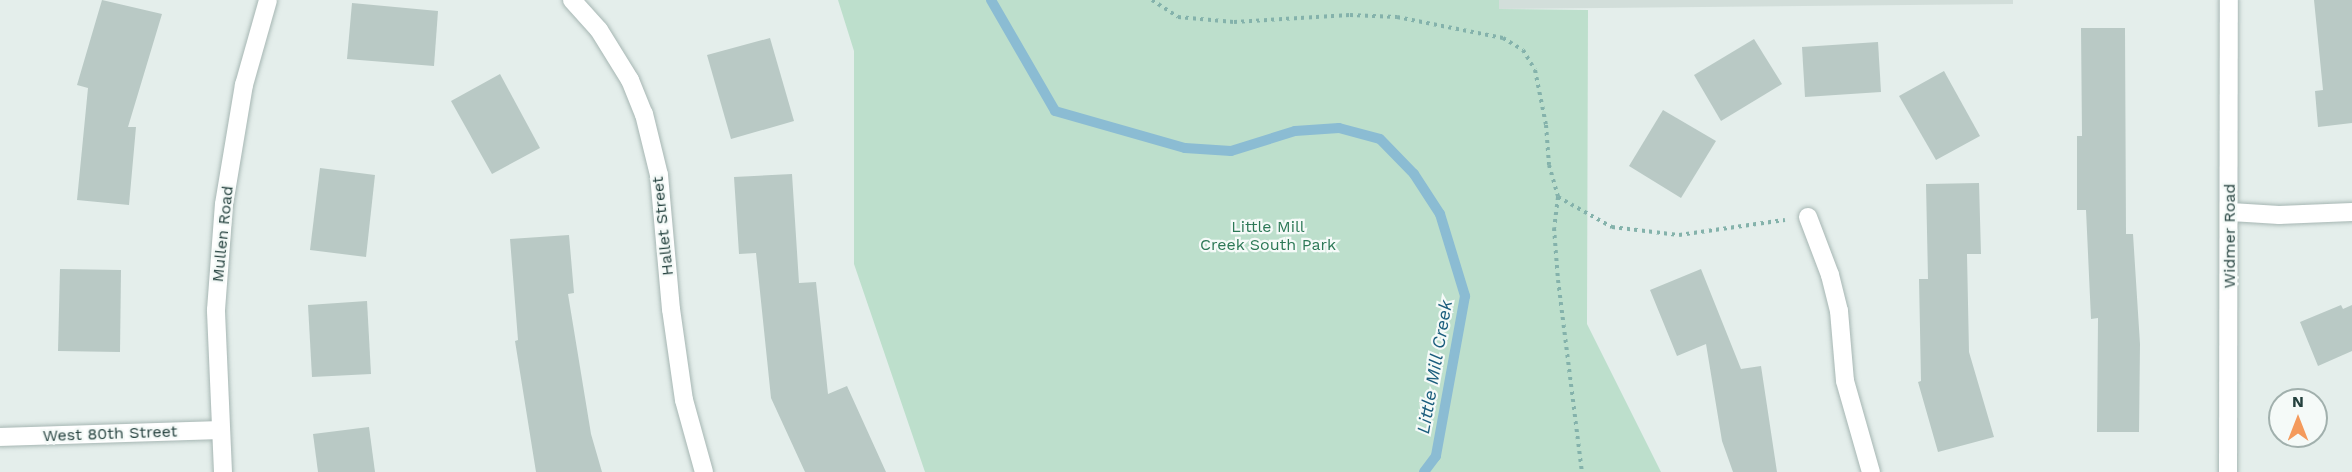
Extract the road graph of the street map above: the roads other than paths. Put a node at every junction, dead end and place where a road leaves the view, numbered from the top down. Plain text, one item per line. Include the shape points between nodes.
1 (268, 0) edge
2 (572, 0) edge
3 (2229, 0) edge
4 (2231, 212) junction
5 (2352, 212) edge
6 (1808, 218) road end
7 (220, 430) junction
8 (0, 437) edge
9 (223, 472) edge
10 (704, 472) edge
11 (1871, 472) edge
12 (2228, 472) edge

1 - 7 street, Mullen Road via 244,85 224,204 216,310
2 - 10 street, Hallet Street via 599,30 630,80 644,114 658,175 684,400
3 - 4 street, Widmer Road
4 - 5 street
4 - 12 street, Widmer Road
6 - 11 street via 1839,311 1845,381 1860,445
7 - 8 street, West 80th Street
7 - 9 street, Mullen Road

